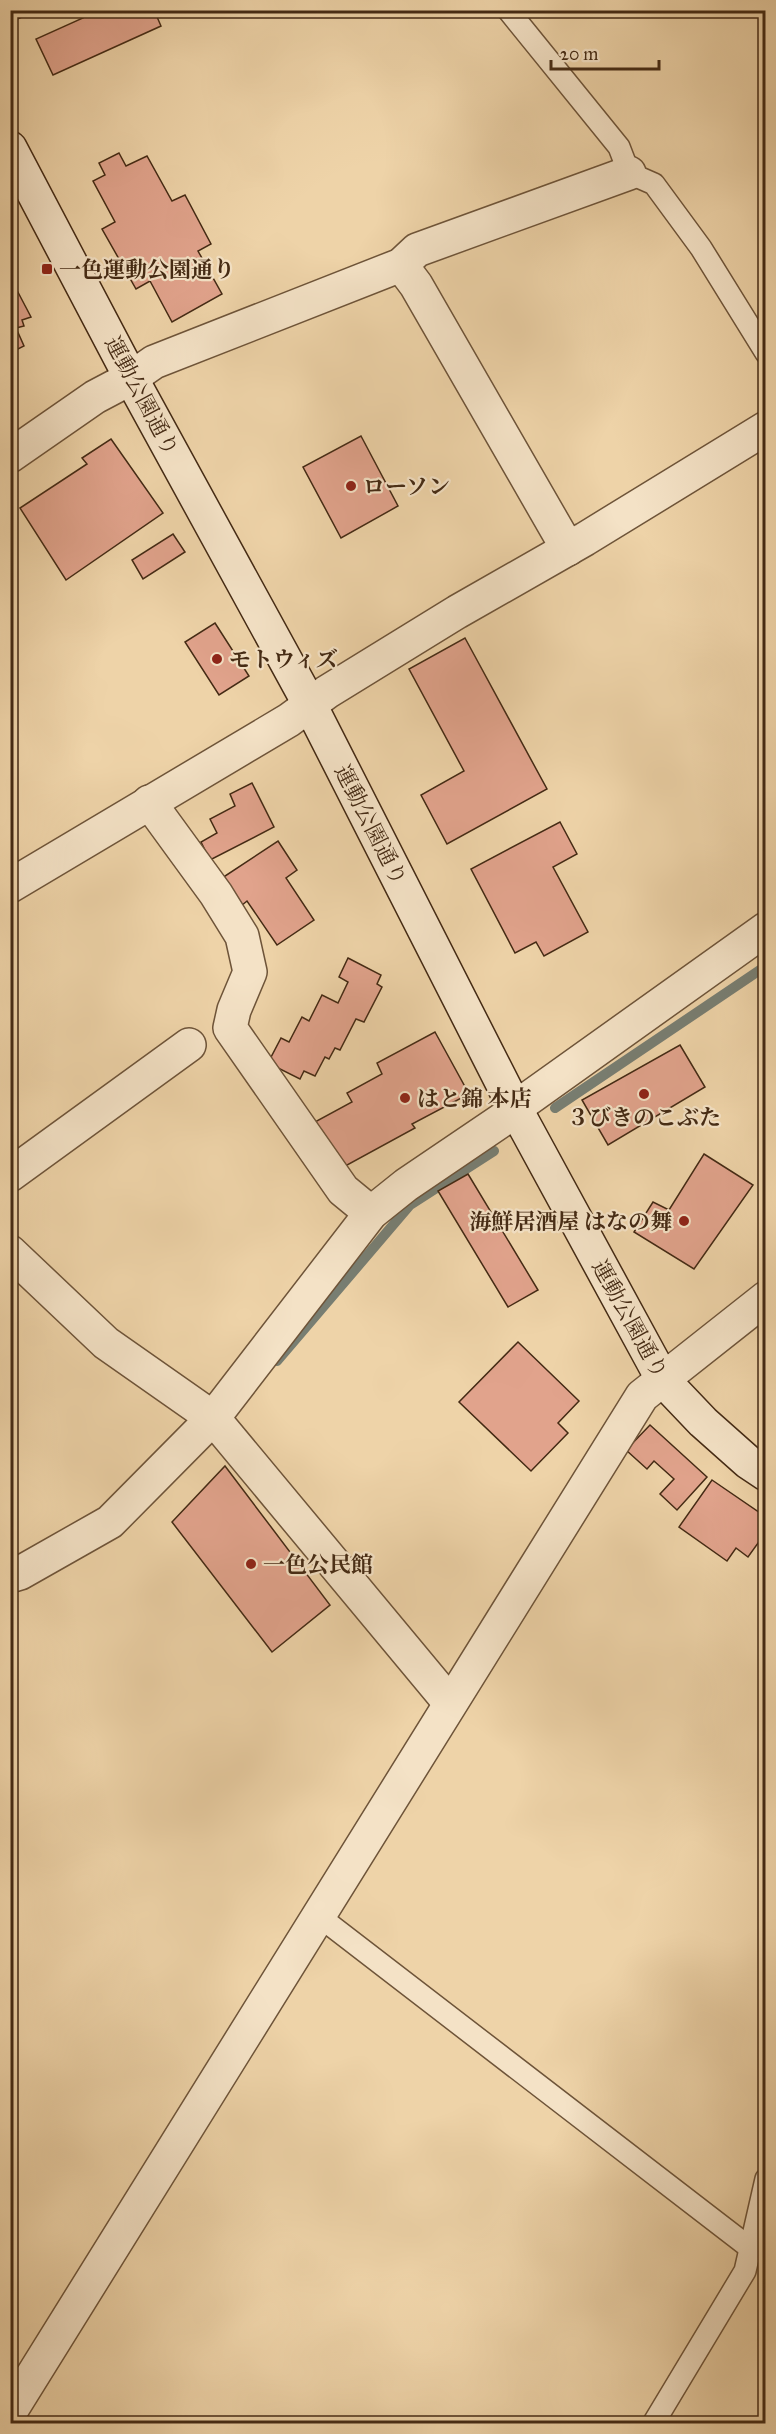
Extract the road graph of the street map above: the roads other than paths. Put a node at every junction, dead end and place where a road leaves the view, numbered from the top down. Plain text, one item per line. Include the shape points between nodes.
1 (508, 10) edge
2 (10, 148) edge
3 (629, 174) junction
4 (401, 266) junction
5 (765, 353) edge
6 (131, 378) junction
7 (765, 428) edge
8 (10, 456) edge
9 (568, 549) junction
10 (310, 705) junction
11 (149, 801) junction
12 (10, 886) edge
13 (765, 928) edge
14 (189, 1045) dead end
15 (515, 1108) junction
16 (10, 1176) edge
17 (371, 1213) junction
18 (10, 1252) edge
19 (765, 1298) edge
20 (663, 1380) junction
21 (213, 1418) junction
22 (765, 1474) edge
23 (10, 1576) edge
24 (450, 1703) junction
25 (320, 1917) junction
26 (765, 2179) edge
27 (750, 2248) junction
28 (10, 2412) edge
29 (653, 2424) edge

1 - 3 lane via 619,147
2 - 6 street, 運動公園通り
3 - 4 street via 417,250
3 - 5 lane via 654,184 701,248
4 - 6 street via 153,362
4 - 9 street via 416,285
6 - 8 street via 95,397
6 - 10 street, 運動公園通り
7 - 9 street
9 - 10 street via 457,612
10 - 11 street
10 - 15 street, 運動公園通り
11 - 12 street
11 - 17 street via 242,936 250,972 230,1028 343,1191
13 - 15 street
14 - 16 street
15 - 17 street
15 - 20 street, 運動公園通り
17 - 21 street
18 - 21 street via 106,1343
19 - 20 street
20 - 22 street, 運動公園通り via 703,1422
20 - 24 street via 642,1396
21 - 23 street via 110,1522
21 - 24 street
24 - 25 street
25 - 27 lane
25 - 28 street
26 - 27 lane
27 - 29 lane via 745,2271

